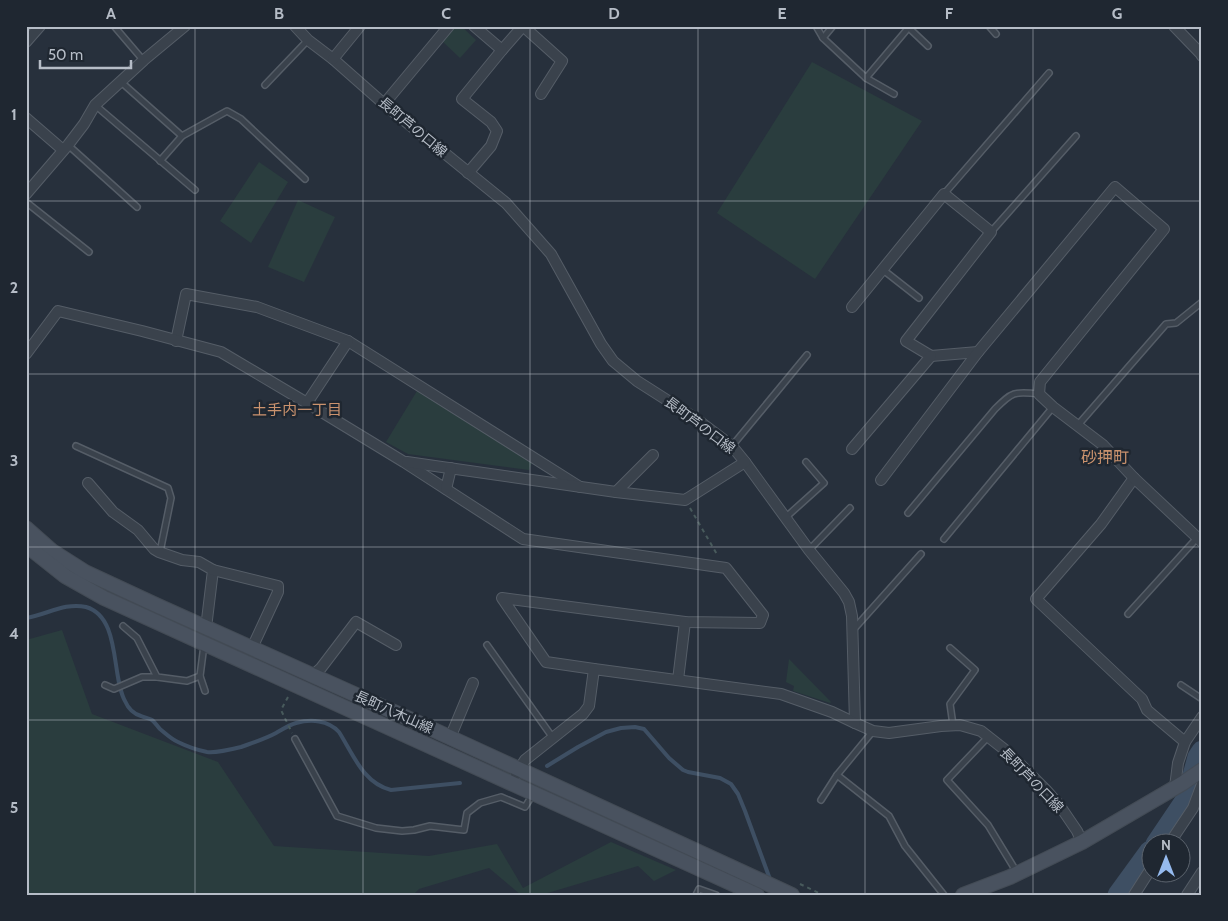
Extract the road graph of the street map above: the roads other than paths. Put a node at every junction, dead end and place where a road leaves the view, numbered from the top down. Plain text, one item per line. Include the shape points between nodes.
1 (40, 26) edge
2 (114, 26) edge
3 (185, 26) edge
4 (295, 26) edge
5 (360, 26) edge
6 (449, 26) edge
7 (474, 26) edge
8 (523, 26) edge
9 (816, 26) edge
10 (833, 26) edge
11 (989, 26) edge
12 (1174, 26) edge
13 (909, 27) edge
14 (996, 34) dead end
15 (823, 38) junction
16 (308, 40) junction
17 (26, 42) edge
18 (928, 46) dead end
19 (502, 50) junction
20 (1202, 56) edge
21 (333, 59) junction
22 (144, 60) junction
23 (1049, 73) dead end
24 (866, 78) junction
25 (121, 82) junction
26 (265, 85) dead end
27 (541, 94) dead end
28 (894, 94) dead end
29 (384, 104) junction
30 (96, 105) junction
31 (26, 118) edge
32 (182, 136) junction
33 (1076, 136) dead end
34 (66, 148) junction
35 (160, 161) junction
36 (468, 173) junction
37 (305, 179) dead end
38 (195, 190) dead end
39 (26, 194) edge
40 (944, 194) junction
41 (26, 202) edge
42 (137, 207) dead end
43 (991, 232) junction
44 (89, 252) dead end
45 (882, 269) junction
46 (919, 298) dead end
47 (1202, 302) edge
48 (852, 307) dead end
49 (176, 341) junction
50 (348, 341) junction
51 (978, 352) junction
52 (26, 354) edge
53 (807, 355) dead end
54 (931, 356) junction
55 (1039, 394) junction
56 (307, 403) junction
57 (1053, 407) junction
58 (1078, 426) junction
59 (76, 446) dead end
60 (732, 446) junction
61 (852, 449) dead end
62 (653, 455) dead end
63 (404, 462) junction
64 (745, 462) junction
65 (806, 462) dead end
66 (451, 468) junction
67 (1134, 478) junction
68 (882, 480) dead end
69 (88, 483) dead end
70 (580, 487) junction
71 (446, 489) junction
72 (616, 492) junction
73 (850, 508) dead end
74 (908, 514) dead end
75 (785, 518) junction
76 (26, 528) edge
77 (944, 538) dead end
78 (1199, 540) edge
79 (26, 546) edge
80 (809, 550) junction
81 (159, 552) junction
82 (921, 554) dead end
83 (213, 570) junction
84 (1128, 614) dead end
85 (685, 622) junction
86 (123, 626) dead end
87 (206, 628) junction
88 (852, 632) junction
89 (204, 644) junction
90 (396, 646) dead end
91 (487, 646) dead end
92 (252, 648) junction
93 (950, 648) dead end
94 (594, 669) junction
95 (313, 675) junction
96 (200, 676) junction
97 (157, 677) junction
98 (678, 680) junction
99 (473, 682) dead end
100 (1181, 684) dead end
101 (105, 685) dead end
102 (204, 691) dead end
103 (1202, 699) edge
104 (1202, 717) edge
105 (855, 723) junction
106 (953, 726) junction
107 (873, 731) junction
108 (988, 737) junction
109 (450, 738) junction
110 (553, 738) junction
111 (295, 739) dead end
112 (1185, 742) junction
113 (519, 769) junction
114 (837, 775) junction
115 (1201, 775) edge
116 (540, 778) junction
117 (511, 783) junction
118 (1179, 785) junction
119 (533, 793) junction
120 (821, 800) dead end
121 (1176, 834) edge
122 (1082, 842) junction
123 (1202, 872) edge
124 (1018, 873) junction
125 (1141, 884) edge
126 (730, 888) edge
127 (793, 888) edge
128 (696, 895) edge
129 (716, 895) edge
130 (757, 895) edge
131 (944, 895) edge
132 (963, 895) edge
133 (1134, 895) edge
134 (1187, 895) edge

1 - 17 street
2 - 22 lane
3 - 22 street
4 - 16 street, 長町芦の口線
5 - 21 street
6 - 29 street
7 - 19 street
8 - 19 street
8 - 27 street via 562,61
9 - 15 lane
10 - 15 lane
11 - 14 lane
12 - 20 street
13 - 18 lane
13 - 24 lane
15 - 24 lane
16 - 21 street, 長町芦の口線
16 - 26 lane
19 - 36 street via 462,98 492,122 497,131 491,146
21 - 29 street, 長町芦の口線
22 - 25 street
23 - 40 lane
24 - 28 lane
25 - 30 street
25 - 32 lane
29 - 36 street, 長町芦の口線
30 - 34 street
30 - 35 lane
31 - 34 street
32 - 35 lane
32 - 37 lane via 227,112 241,119
33 - 43 lane
34 - 39 street
34 - 42 lane
35 - 38 lane
36 - 60 street, 長町芦の口線 via 506,204 551,254 613,361
40 - 43 street
40 - 45 street
41 - 44 lane
43 - 54 street via 906,341
45 - 46 lane
45 - 48 street
47 - 58 lane via 1176,323 1166,324
49 - 50 street via 186,294 257,307
49 - 52 street via 58,311
49 - 56 street via 221,352
50 - 56 street
50 - 70 street
51 - 54 street
51 - 55 street via 1115,187 1164,229 1040,382
51 - 68 street
53 - 60 lane
54 - 61 street
55 - 57 street
55 - 74 lane via 1020,392 1008,396
56 - 63 street
57 - 58 street
57 - 77 lane
58 - 67 street via 1103,445
59 - 81 lane via 168,488 171,498
60 - 64 street, 長町芦の口線
62 - 72 street
63 - 66 street
63 - 71 street
64 - 72 street via 685,500
64 - 75 street, 長町芦の口線
65 - 75 lane via 824,482
66 - 70 street
66 - 71 street
67 - 78 street
67 - 112 street via 1101,524 1036,599 1142,699 1147,710
69 - 81 street via 113,512 138,530
70 - 72 street
71 - 85 street via 523,539 726,568 763,615 760,623
73 - 80 lane
75 - 80 street, 長町芦の口線
76 - 87 street, 長町八木山線 via 52,551 85,572
78 - 84 lane
79 - 89 street via 65,576 104,598
80 - 88 street, 長町芦の口線 via 849,602
81 - 83 street via 199,562
82 - 88 lane
83 - 87 street
83 - 92 street via 278,586
85 - 94 street via 502,598 546,662
85 - 98 street
86 - 97 lane via 137,638
87 - 92 street, 長町八木山線
88 - 105 street, 長町芦の口線
89 - 96 lane
89 - 117 street
90 - 95 street via 356,622
91 - 110 lane
92 - 95 street, 長町八木山線
93 - 106 lane via 975,670 950,704
94 - 98 street
94 - 110 street via 589,706
95 - 109 street, 長町八木山線
96 - 97 lane via 186,681
96 - 102 lane
97 - 101 lane via 142,677 114,689
98 - 105 street via 781,694
99 - 109 street
100 - 103 lane
104 - 112 street
105 - 107 street, 長町芦の口線
106 - 107 street, 長町芦の口線 via 889,733
106 - 108 street, 長町芦の口線 via 981,731
107 - 114 lane
108 - 122 street, 長町芦の口線 via 1009,753 1060,806
108 - 124 lane via 947,780 988,825
109 - 113 street, 長町八木山線
110 - 113 street via 525,760
111 - 119 lane via 337,816 376,828 414,830 430,826 464,830 467,813 480,803 501,797 525,808
112 - 118 street via 1178,763
113 - 116 street, 長町八木山線
113 - 117 street
114 - 120 lane
114 - 131 lane via 889,816 905,846
115 - 118 street
115 - 121 street via 1193,808
116 - 119 lane
116 - 127 street, 長町八木山線 via 769,884
117 - 119 street
118 - 122 street
119 - 126 street
122 - 124 street
123 - 134 street
124 - 132 street
125 - 133 street
126 - 130 street
128 - 129 lane via 700,889

